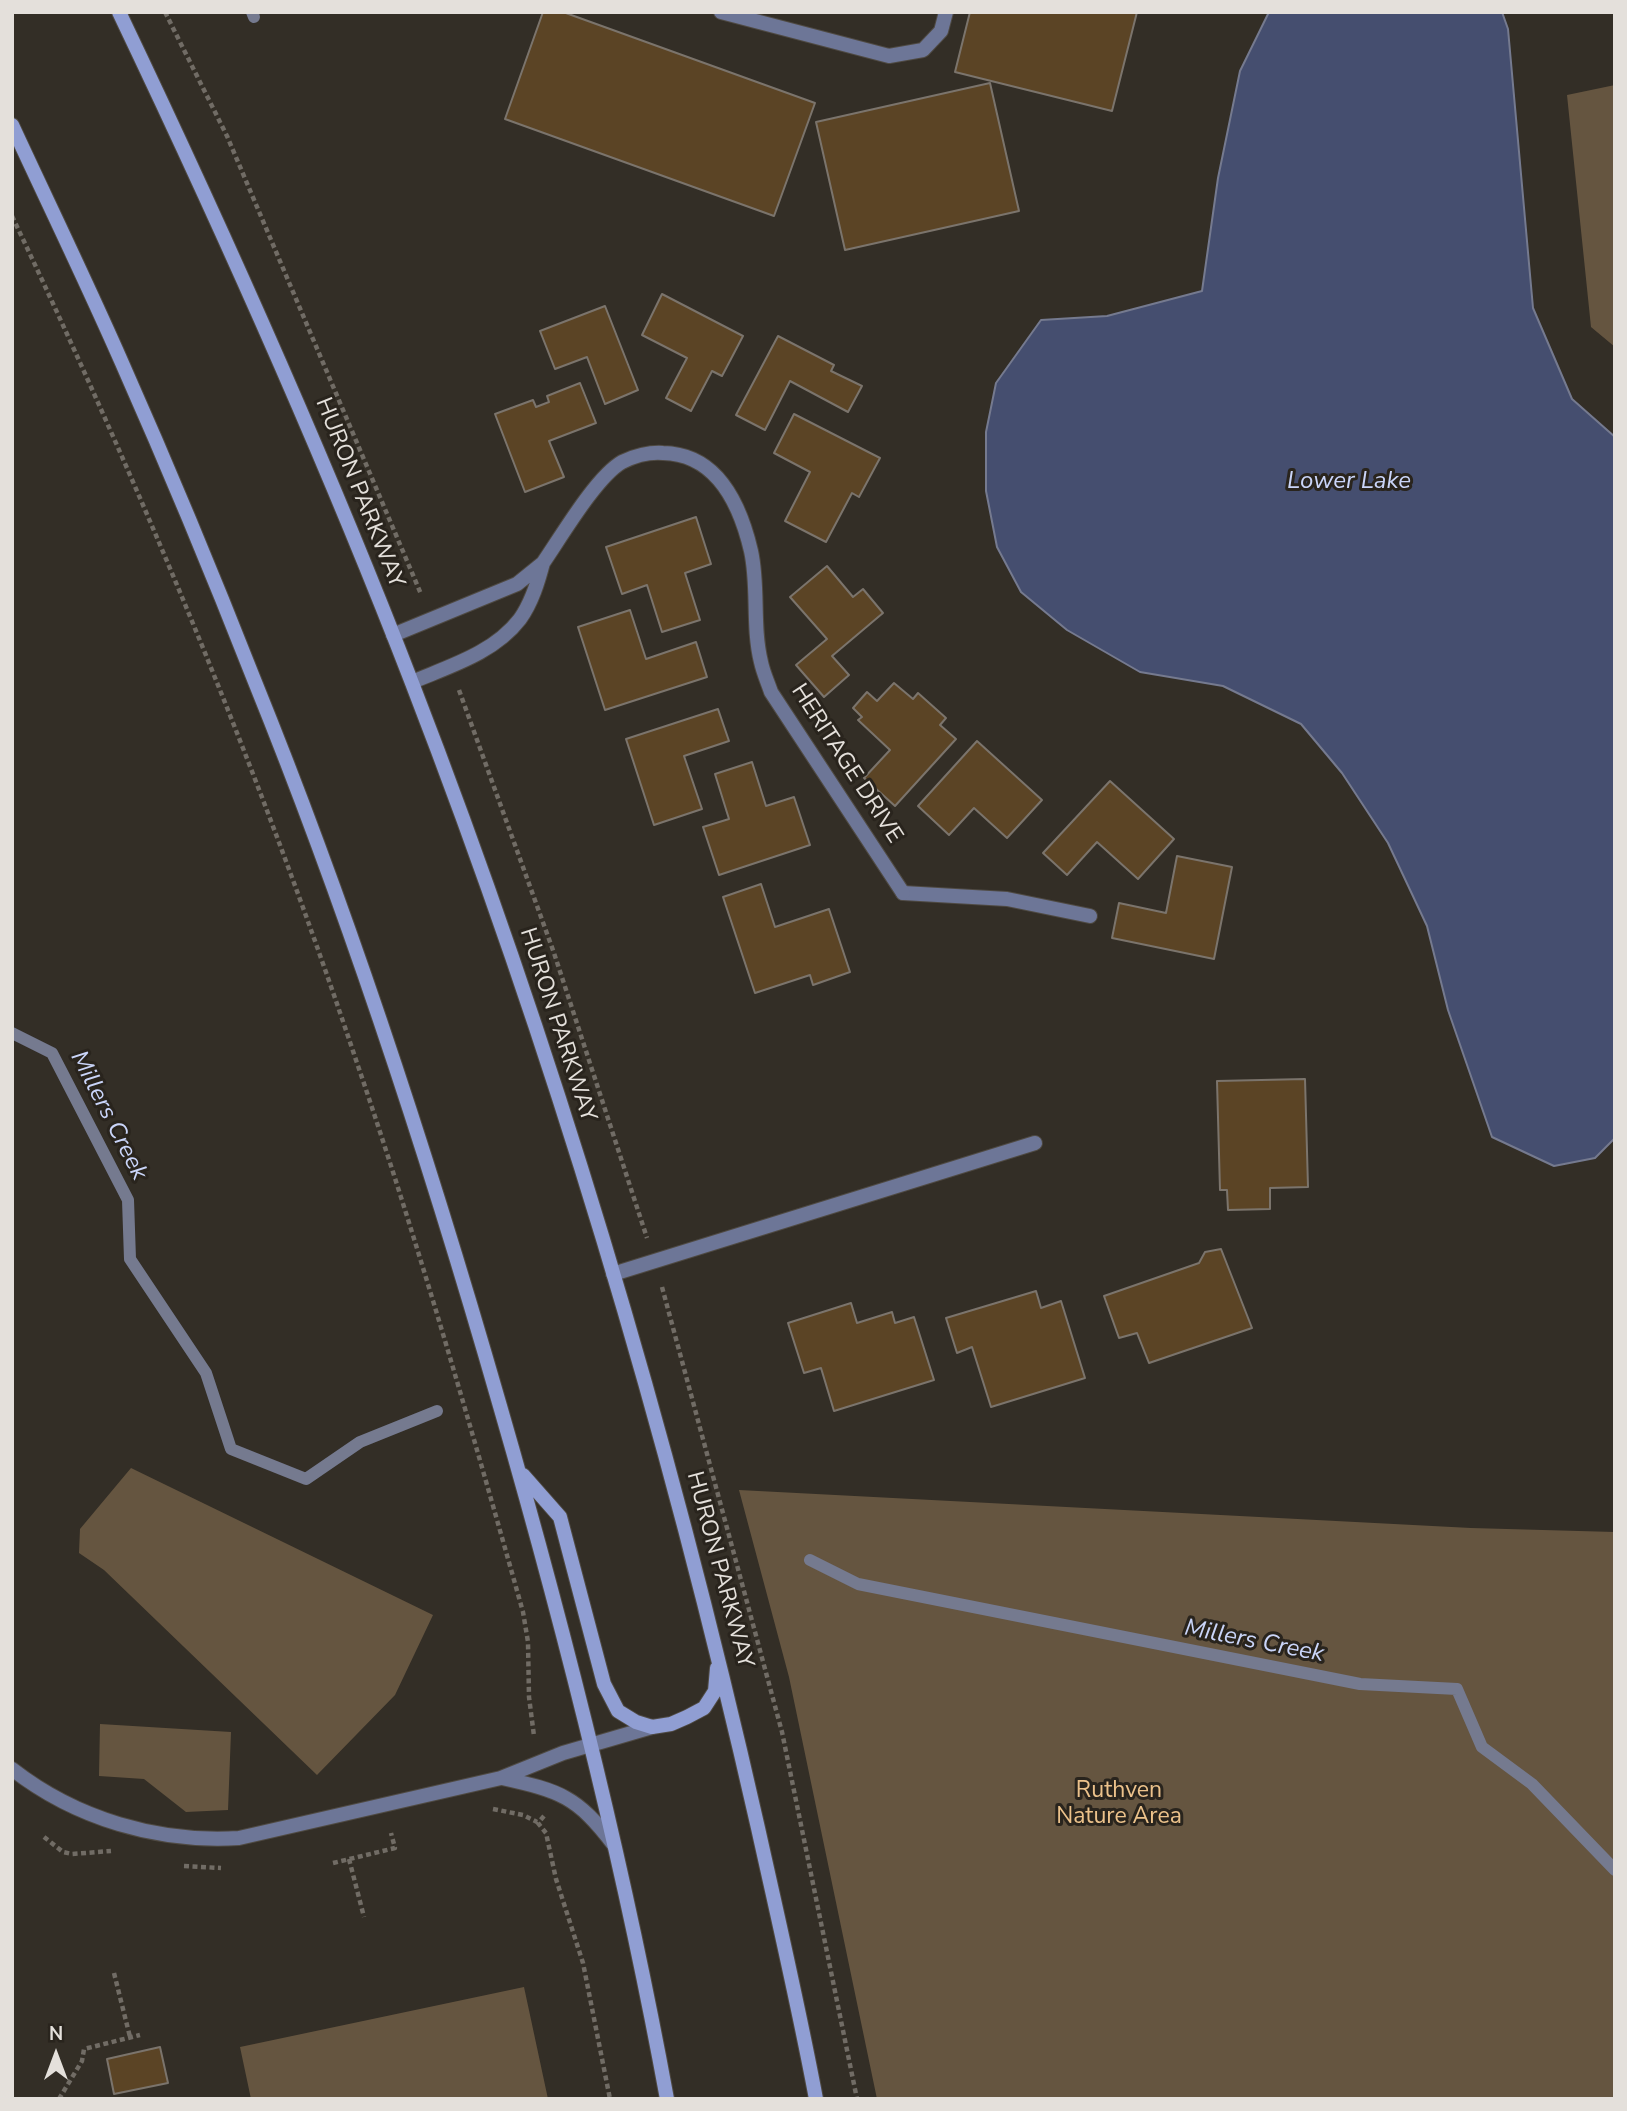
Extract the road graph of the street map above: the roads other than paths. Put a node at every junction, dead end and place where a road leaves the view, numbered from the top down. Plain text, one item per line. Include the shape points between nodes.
1 (119, 12) edge
2 (721, 12) edge
3 (946, 12) edge
4 (12, 125) edge
5 (543, 563) junction
6 (393, 635) junction
7 (412, 682) junction
8 (1090, 916) dead end
9 (1035, 1143) dead end
10 (613, 1274) junction
11 (519, 1472) junction
12 (718, 1655) junction
13 (652, 1727) junction
14 (591, 1746) junction
15 (12, 1769) edge
16 (500, 1777) junction
17 (614, 1845) junction
18 (667, 2099) edge
19 (816, 2099) edge

1 - 6 main road, HURON PARKWAY via 278,355
2 - 3 street via 889,56 923,50 941,31
4 - 11 main road via 143,412 310,823 440,1202
5 - 6 street, HERITAGE DRIVE via 517,584
5 - 7 street, HERITAGE DRIVE via 534,594 520,618 496,643
5 - 8 street, HERITAGE DRIVE via 594,489 621,463 650,452 682,453 707,466 727,488 744,523 752,554 761,662 771,692 903,893 1007,899
6 - 7 main road, HURON PARKWAY
7 - 10 main road, HURON PARKWAY via 533,1021
9 - 10 street
10 - 12 main road, HURON PARKWAY
11 - 13 main road via 560,1517 604,1684 618,1711
11 - 14 main road
12 - 13 main road via 715,1691 704,1709
12 - 19 main road, HURON PARKWAY
13 - 14 street
14 - 16 street
14 - 17 main road
15 - 16 street via 46,1793 90,1814 126,1826 204,1840 239,1838
16 - 17 street via 568,1798 593,1816
17 - 18 main road

